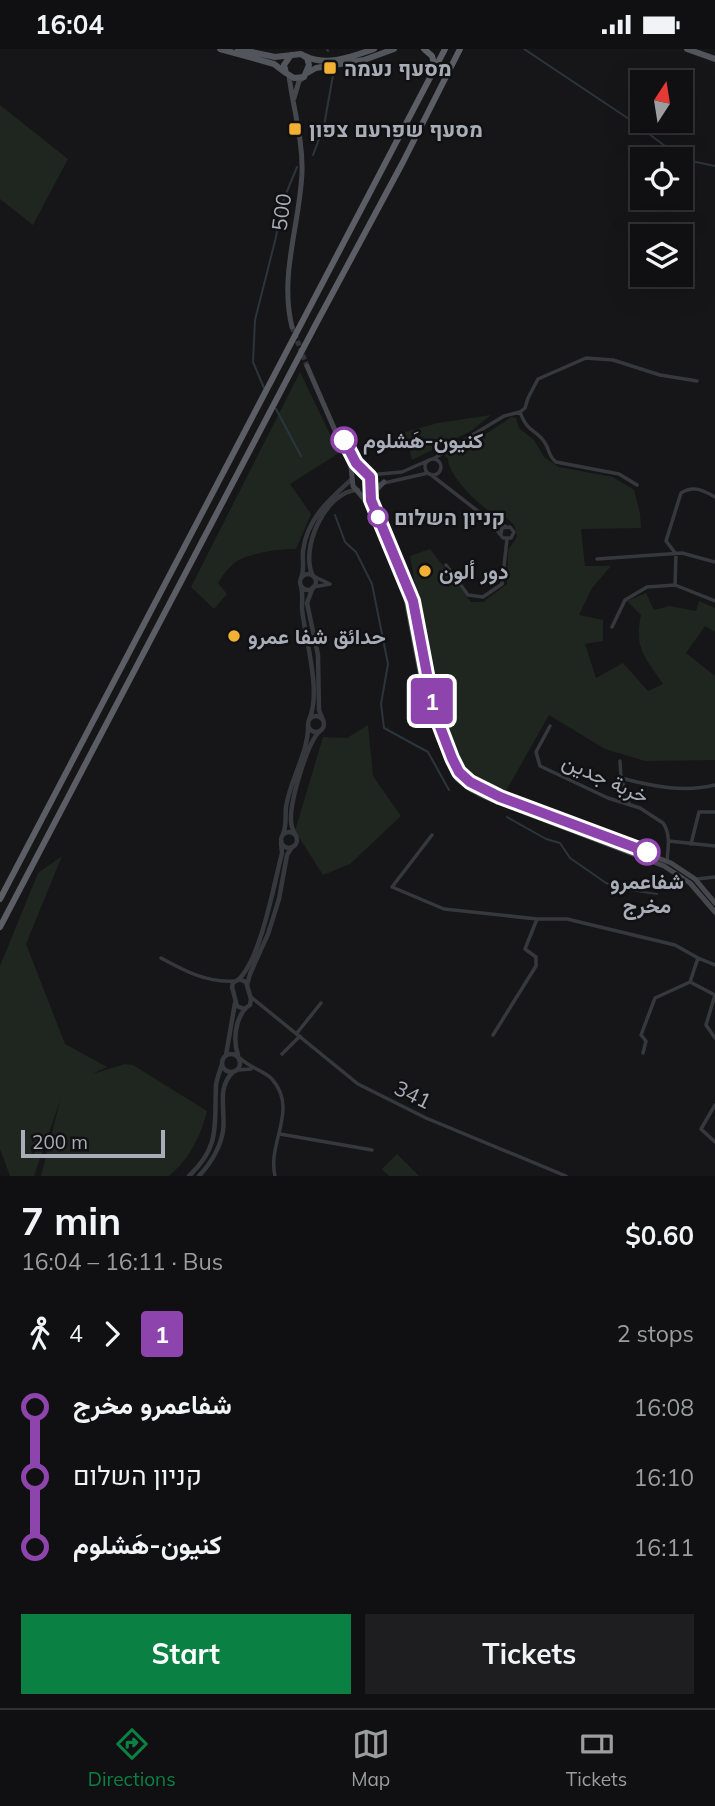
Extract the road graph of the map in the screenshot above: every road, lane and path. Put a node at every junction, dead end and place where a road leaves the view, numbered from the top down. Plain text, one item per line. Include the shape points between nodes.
1 (220, 49) edge
2 (237, 49) edge
3 (374, 49) edge
4 (394, 49) edge
5 (424, 49) edge
6 (445, 49) edge
7 (458, 49) edge
8 (687, 49) edge
9 (290, 55) junction
10 (304, 56) junction
11 (715, 59) edge
12 (434, 72) junction
13 (287, 74) junction
14 (306, 75) junction
15 (293, 101) junction
16 (292, 327) tunnel mouth
17 (307, 366) tunnel mouth
18 (697, 381) dead end
19 (321, 399) junction
20 (520, 412) junction
21 (433, 459) junction
22 (427, 461) junction
23 (440, 471) junction
24 (366, 474) junction
25 (429, 474) junction
26 (353, 478) junction
27 (384, 482) junction
28 (637, 485) dead end
29 (370, 487) junction
30 (450, 487) junction
31 (358, 490) junction
32 (715, 497) edge
33 (373, 505) junction
34 (488, 519) junction
35 (506, 526) junction
36 (501, 534) junction
37 (507, 539) junction
38 (676, 554) junction
39 (597, 559) dead end
40 (715, 562) edge
41 (446, 565) dead end
42 (313, 576) junction
43 (301, 578) junction
44 (675, 585) junction
45 (301, 586) junction
46 (313, 587) junction
47 (715, 601) edge
48 (612, 627) dead end
49 (323, 720) junction
50 (309, 723) junction
51 (550, 726) dead end
52 (320, 731) junction
53 (620, 761) dead end
54 (621, 778) junction
55 (715, 785) edge
56 (629, 803) junction
57 (715, 812) edge
58 (283, 834) junction
59 (432, 835) dead end
60 (296, 836) junction
61 (669, 841) junction
62 (281, 843) junction
63 (691, 844) junction
64 (715, 846) edge
65 (292, 847) junction
66 (667, 861) junction
67 (715, 877) edge
68 (695, 879) junction
69 (0, 899) edge
70 (715, 903) edge
71 (715, 912) edge
72 (537, 919) junction
73 (1, 926) edge
74 (161, 958) dead end
75 (698, 958) junction
76 (715, 965) edge
77 (237, 980) junction
78 (220, 981) junction
79 (690, 982) junction
80 (247, 985) junction
81 (233, 991) junction
82 (249, 995) junction
83 (236, 1002) junction
84 (321, 1003) dead end
85 (247, 1007) junction
86 (265, 1008) junction
87 (298, 1034) junction
88 (493, 1035) dead end
89 (715, 1038) edge
90 (643, 1053) dead end
91 (282, 1054) dead end
92 (226, 1055) junction
93 (239, 1057) junction
94 (222, 1064) junction
95 (253, 1069) junction
96 (235, 1071) junction
97 (715, 1105) edge
98 (279, 1134) junction
99 (715, 1142) edge
100 (372, 1150) dead end
101 (189, 1176) edge
102 (199, 1176) edge
103 (273, 1176) edge
104 (566, 1176) edge

1 - 13 main road via 274,64
2 - 9 main road via 275,57
3 - 10 main road via 322,61
4 - 14 main road via 364,60 316,68
5 - 12 highway via 434,59
6 - 12 highway
7 - 73 highway via 403,163
8 - 11 main road
9 - 10 main road
9 - 13 main road via 284,65
10 - 14 main road via 309,65
12 - 69 highway
13 - 14 main road via 294,78
13 - 15 main road, 500
14 - 15 main road via 299,81
15 - 16 main road, 500 via 302,170 287,282
17 - 19 main road
18 - 20 street via 613,360 586,358 538,379
19 - 24 main road
19 - 26 main road
20 - 21 street via 504,416
20 - 28 street via 527,428 545,443 556,463 619,474
21 - 22 street
21 - 23 street via 440,463
22 - 24 street via 402,472
22 - 25 street
23 - 25 street
23 - 30 street
24 - 26 main road
24 - 29 main road
25 - 27 street
25 - 30 street
26 - 31 main road
26 - 43 street via 315,517 304,543
27 - 29 street
27 - 33 main road via 374,491
29 - 31 main road
29 - 33 main road
30 - 34 street
31 - 42 street via 343,493 320,520 308,555
31 - 71 main road via 406,599 430,718 457,779 485,797 674,871
32 - 38 street via 699,488 681,493 666,541
33 - 66 main road via 409,590 434,711 459,772 500,797
34 - 35 street
34 - 36 street
35 - 36 street
35 - 37 street via 514,532
36 - 37 street
37 - 41 street via 502,584 483,597 468,595
38 - 39 street
38 - 40 street
38 - 44 street
42 - 43 street
42 - 46 street
42 - 46 street via 330,584
43 - 45 street
44 - 47 street
44 - 48 street via 647,587 625,600
45 - 46 street
45 - 50 street via 312,665
46 - 49 street via 308,606
49 - 50 street via 317,716
49 - 52 street
50 - 52 street via 311,730
50 - 58 street
51 - 56 street, خربة جدين via 536,753 540,766
52 - 60 street via 311,743 291,811
53 - 54 street
54 - 55 street via 683,789
54 - 56 street
56 - 61 street, خربة جدين via 663,823
57 - 63 street via 697,813
58 - 60 street
58 - 62 street
59 - 72 street via 392,887 444,909
60 - 65 street
61 - 63 street
61 - 66 street
62 - 65 street
62 - 77 street via 267,916 245,972
63 - 64 street
65 - 80 street via 279,899
66 - 68 main road
67 - 68 street
68 - 70 main road
72 - 75 street via 566,919 675,945
72 - 88 street via 525,949 536,957 536,966
74 - 78 street via 192,974
75 - 76 street
75 - 79 street
77 - 78 street
77 - 80 street
77 - 81 street
78 - 81 street
79 - 89 street via 715,995 706,1025
79 - 90 street via 655,998 640,1035 646,1041
80 - 82 street
81 - 83 street
82 - 85 street
82 - 86 street, 341
83 - 85 street
83 - 92 street
84 - 87 street
85 - 86 street
85 - 93 street via 239,1017 235,1044
86 - 87 street, 341
87 - 91 street
87 - 104 street, 341 via 358,1084 426,1118
92 - 93 street
92 - 94 street
93 - 95 street
93 - 96 street via 241,1064
94 - 96 street via 227,1071
94 - 101 street via 213,1142
95 - 96 street
95 - 98 street via 270,1076 284,1101
96 - 102 street via 223,1087 220,1141
97 - 99 street via 701,1129
98 - 100 street
98 - 103 street

